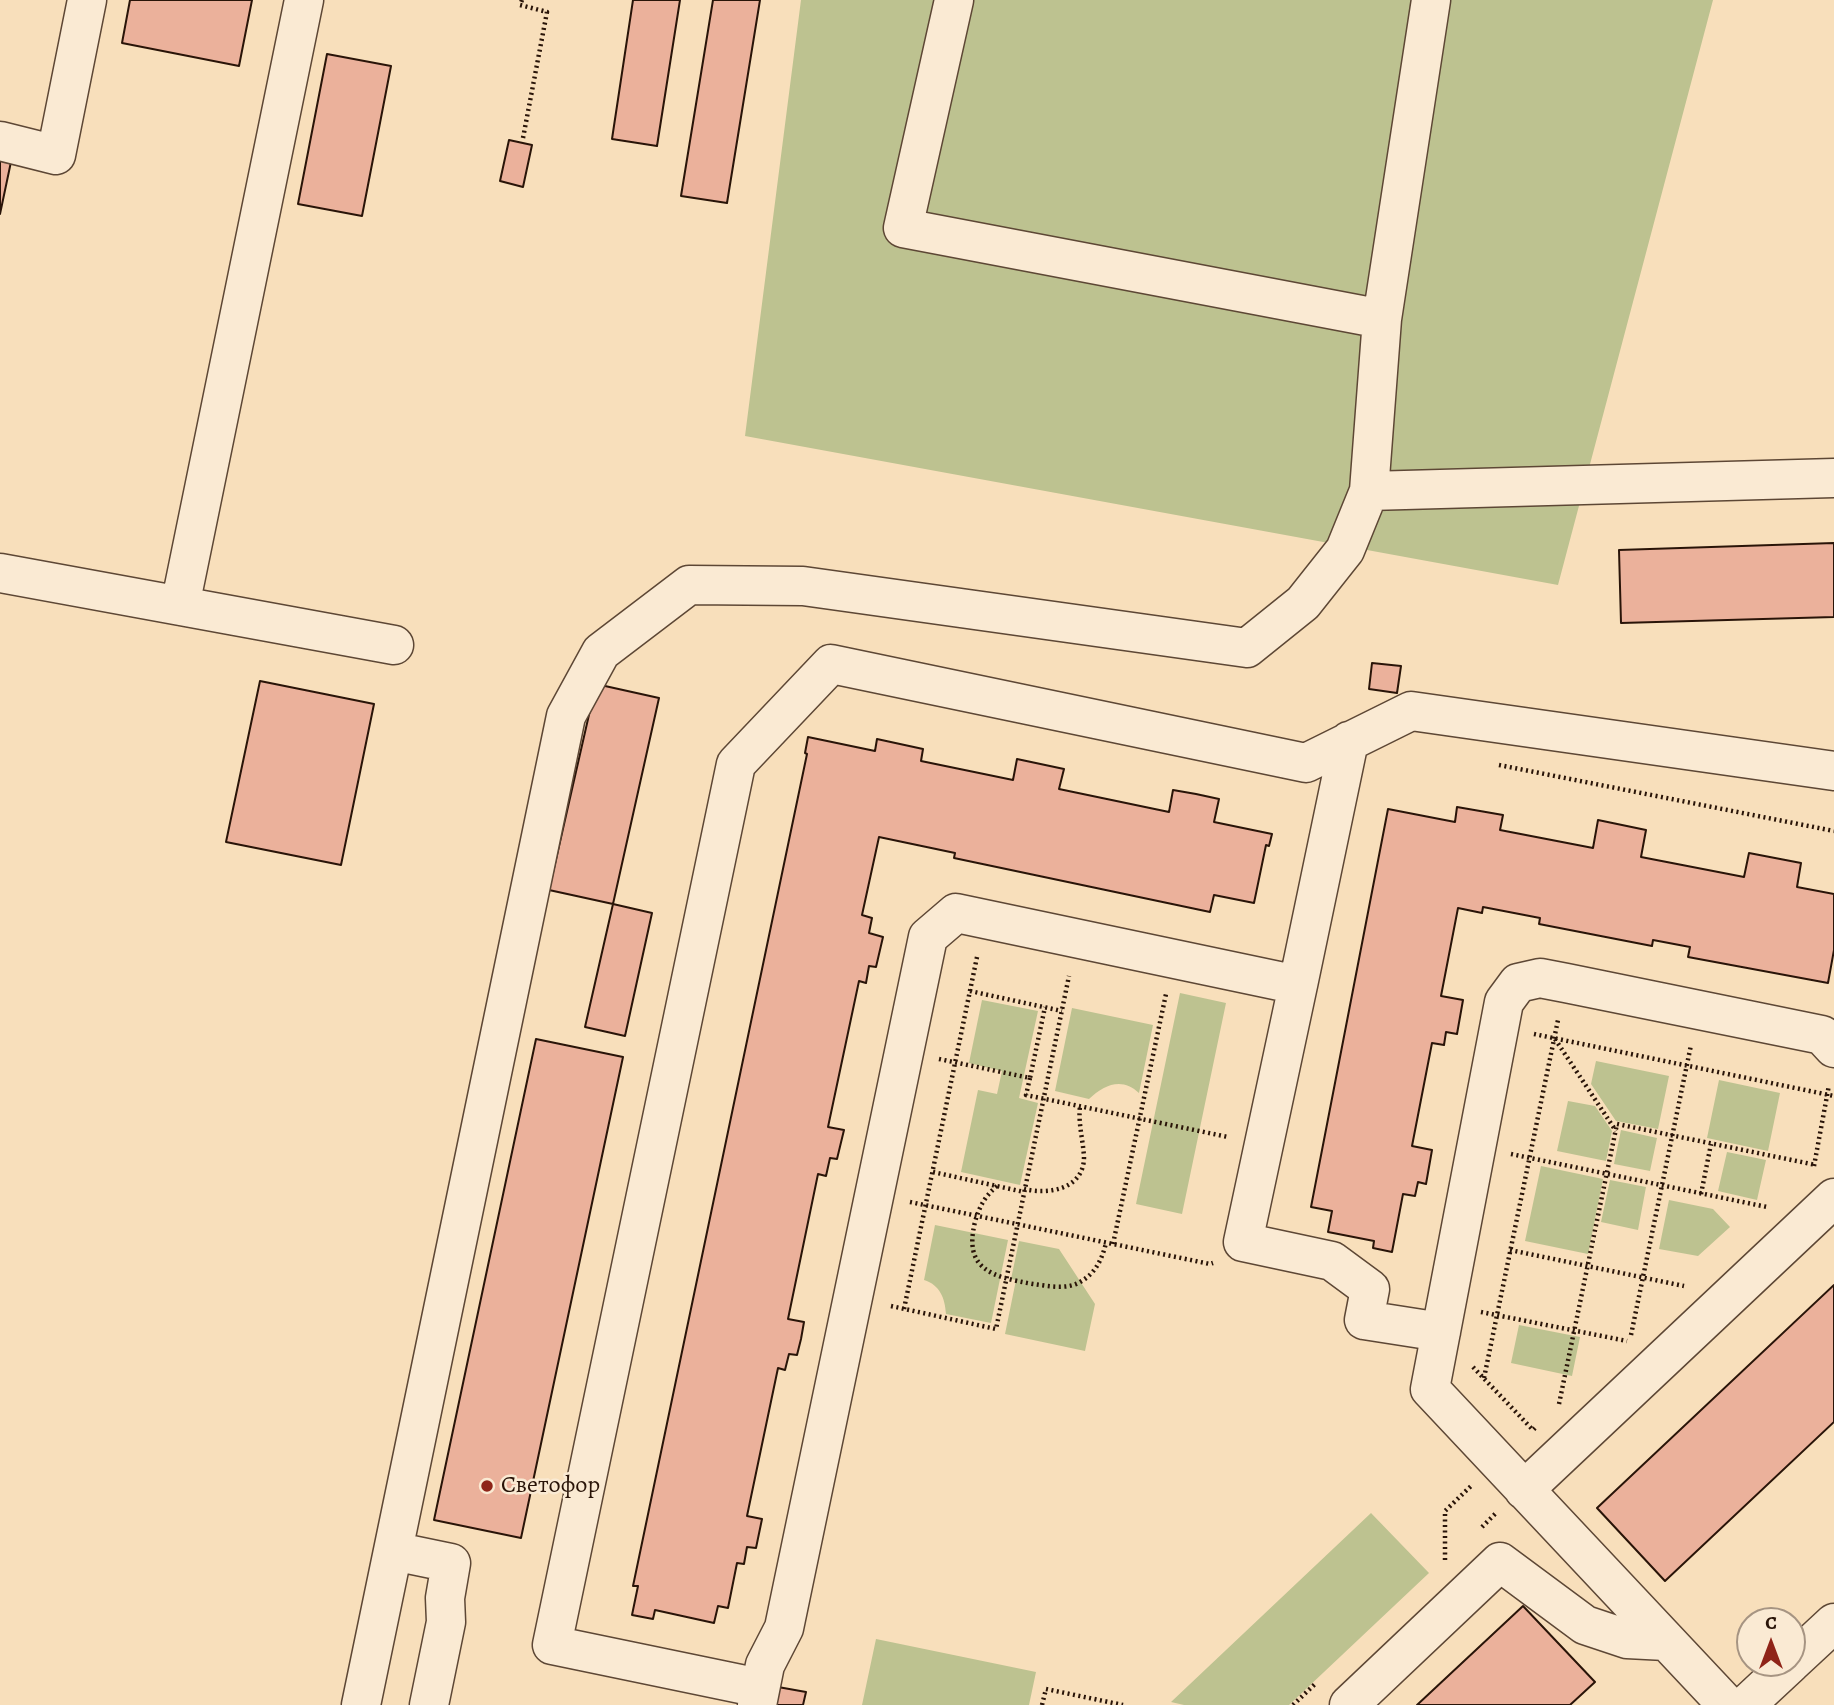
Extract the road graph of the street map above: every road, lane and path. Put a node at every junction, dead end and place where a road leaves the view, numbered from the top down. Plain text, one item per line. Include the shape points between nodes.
1 (87, 0) edge
2 (304, 0) edge
3 (522, 0) edge
4 (954, 0) edge
5 (1431, 0) edge
6 (523, 138) dead end
7 (0, 141) edge
8 (1382, 319) junction
9 (1834, 478) edge
10 (1368, 491) junction
11 (0, 573) edge
12 (180, 606) junction
13 (394, 645) dead end
14 (1349, 741) junction
15 (1493, 764) dead end
16 (1834, 771) edge
17 (1834, 831) edge
18 (985, 919) junction
19 (1077, 939) junction
20 (1173, 958) junction
21 (1566, 983) junction
22 (1298, 985) junction
23 (970, 992) junction
24 (1045, 1007) junction
25 (1698, 1010) junction
26 (1062, 1011) junction
27 (1499, 1027) junction
28 (1554, 1038) junction
29 (904, 1052) junction
30 (956, 1063) junction
31 (1832, 1065) edge
32 (1686, 1066) junction
33 (1030, 1078) junction
34 (1827, 1095) junction
35 (1834, 1096) edge
36 (1043, 1099) junction
37 (1080, 1106) junction
38 (1140, 1119) junction
39 (1616, 1131) junction
40 (1672, 1136) junction
41 (1711, 1144) junction
42 (1264, 1145) junction
43 (1476, 1147) junction
44 (1529, 1158) junction
45 (1814, 1165) junction
46 (933, 1172) junction
47 (1607, 1174) junction
48 (1805, 1174) dead end
49 (998, 1186) junction
50 (1662, 1186) junction
51 (1024, 1191) junction
52 (874, 1194) junction
53 (1701, 1194) junction
54 (1834, 1198) edge
55 (926, 1205) junction
56 (977, 1216) junction
57 (1760, 1217) dead end
58 (1017, 1224) junction
59 (1106, 1243) junction
60 (1113, 1244) junction
61 (1510, 1250) junction
62 (1218, 1260) dead end
63 (1588, 1266) junction
64 (1643, 1277) junction
65 (1006, 1279) junction
66 (1677, 1295) dead end
67 (852, 1298) junction
68 (904, 1309) junction
69 (1497, 1315) junction
70 (1443, 1318) junction
71 (1575, 1330) junction
72 (1639, 1332) dead end
73 (1630, 1342) junction
74 (1620, 1350) dead end
75 (1483, 1378) junction
76 (1569, 1395) dead end
77 (1617, 1402) junction
78 (1559, 1404) junction
79 (1551, 1413) dead end
80 (1542, 1421) dead end
81 (1497, 1460) junction
82 (1524, 1490) junction
83 (393, 1551) junction
84 (1445, 1561) dead end
85 (1834, 1623) edge
86 (1666, 1641) junction
87 (1806, 1648) edge
88 (1775, 1677) edge
89 (759, 1697) edge
90 (1098, 1702) edge
91 (361, 1705) edge
92 (429, 1705) edge
93 (1042, 1705) edge
94 (1122, 1705) edge
95 (1349, 1705) edge
96 (1727, 1705) edge
97 (1746, 1705) edge

1 - 7 street via 56,155
2 - 12 street
3 - 6 path via 520,5 547,12
4 - 8 street via 903,228
5 - 8 street
8 - 10 street
9 - 10 street
10 - 83 street via 1345,550 1303,603 1247,648 803,586 689,584 601,652 566,716
11 - 12 street
12 - 13 street
14 - 16 street via 1411,711
14 - 22 street
14 - 89 street via 1306,763 831,664 736,764 552,1645
15 - 17 path
18 - 19 street
18 - 23 path
18 - 29 street via 956,913 928,937
19 - 20 street
19 - 26 path
20 - 22 street
20 - 38 path
21 - 25 street
21 - 27 street via 1540,978 1518,983 1504,1002
21 - 28 path
22 - 42 street
23 - 24 path
23 - 30 path
24 - 26 path
24 - 33 path
25 - 31 street via 1822,1035
25 - 32 path
26 - 36 path
27 - 28 path
27 - 43 street
28 - 32 path
28 - 39 path
28 - 44 path
29 - 30 path
29 - 52 street
30 - 33 path
30 - 46 path
31 - 34 path
32 - 34 path
32 - 40 path
33 - 36 path via 1026,1095
34 - 35 path
34 - 45 path
36 - 37 path
36 - 51 path
37 - 38 path
37 - 51 path via 1084,1158 1080,1173 1056,1191
38 - 42 path
38 - 60 path
39 - 40 path via 1617,1124
39 - 47 path
40 - 41 path
40 - 50 path
41 - 45 path
41 - 53 path
42 - 70 street via 1243,1242 1332,1261 1370,1289 1364,1320
43 - 44 path
43 - 70 street
44 - 47 path
44 - 61 path
45 - 48 path
46 - 49 path
46 - 55 path
47 - 50 path
47 - 63 path
49 - 51 path
49 - 56 path
50 - 53 path
50 - 64 path
51 - 58 path
52 - 55 path
52 - 67 street
53 - 57 path via 1769,1208
54 - 77 street
55 - 56 path
55 - 68 path
56 - 58 path
56 - 65 path via 971,1246 978,1262 988,1273
58 - 59 path
58 - 65 path
59 - 60 path
59 - 65 path via 1102,1261 1078,1284 1055,1287
60 - 62 path via 1210,1264
61 - 63 path
61 - 69 path
63 - 64 path
63 - 71 path
64 - 66 path via 1686,1286
64 - 73 path
65 - 68 path via 996,1329
67 - 68 path
67 - 89 street via 784,1628 765,1665
69 - 70 path
69 - 71 path
69 - 75 path
70 - 75 path
70 - 81 street via 1430,1389
71 - 73 path
71 - 78 path
72 - 73 path
73 - 74 path
73 - 77 path
75 - 80 path via 1533,1430
76 - 78 path
77 - 82 street
78 - 79 path
81 - 82 street
81 - 84 path via 1445,1511
82 - 86 street
83 - 91 street
83 - 92 street via 451,1563 446,1622
85 - 87 street
86 - 95 street via 1627,1639 1585,1625 1500,1562
86 - 96 street
88 - 97 street
90 - 93 path via 1046,1689
90 - 94 path

